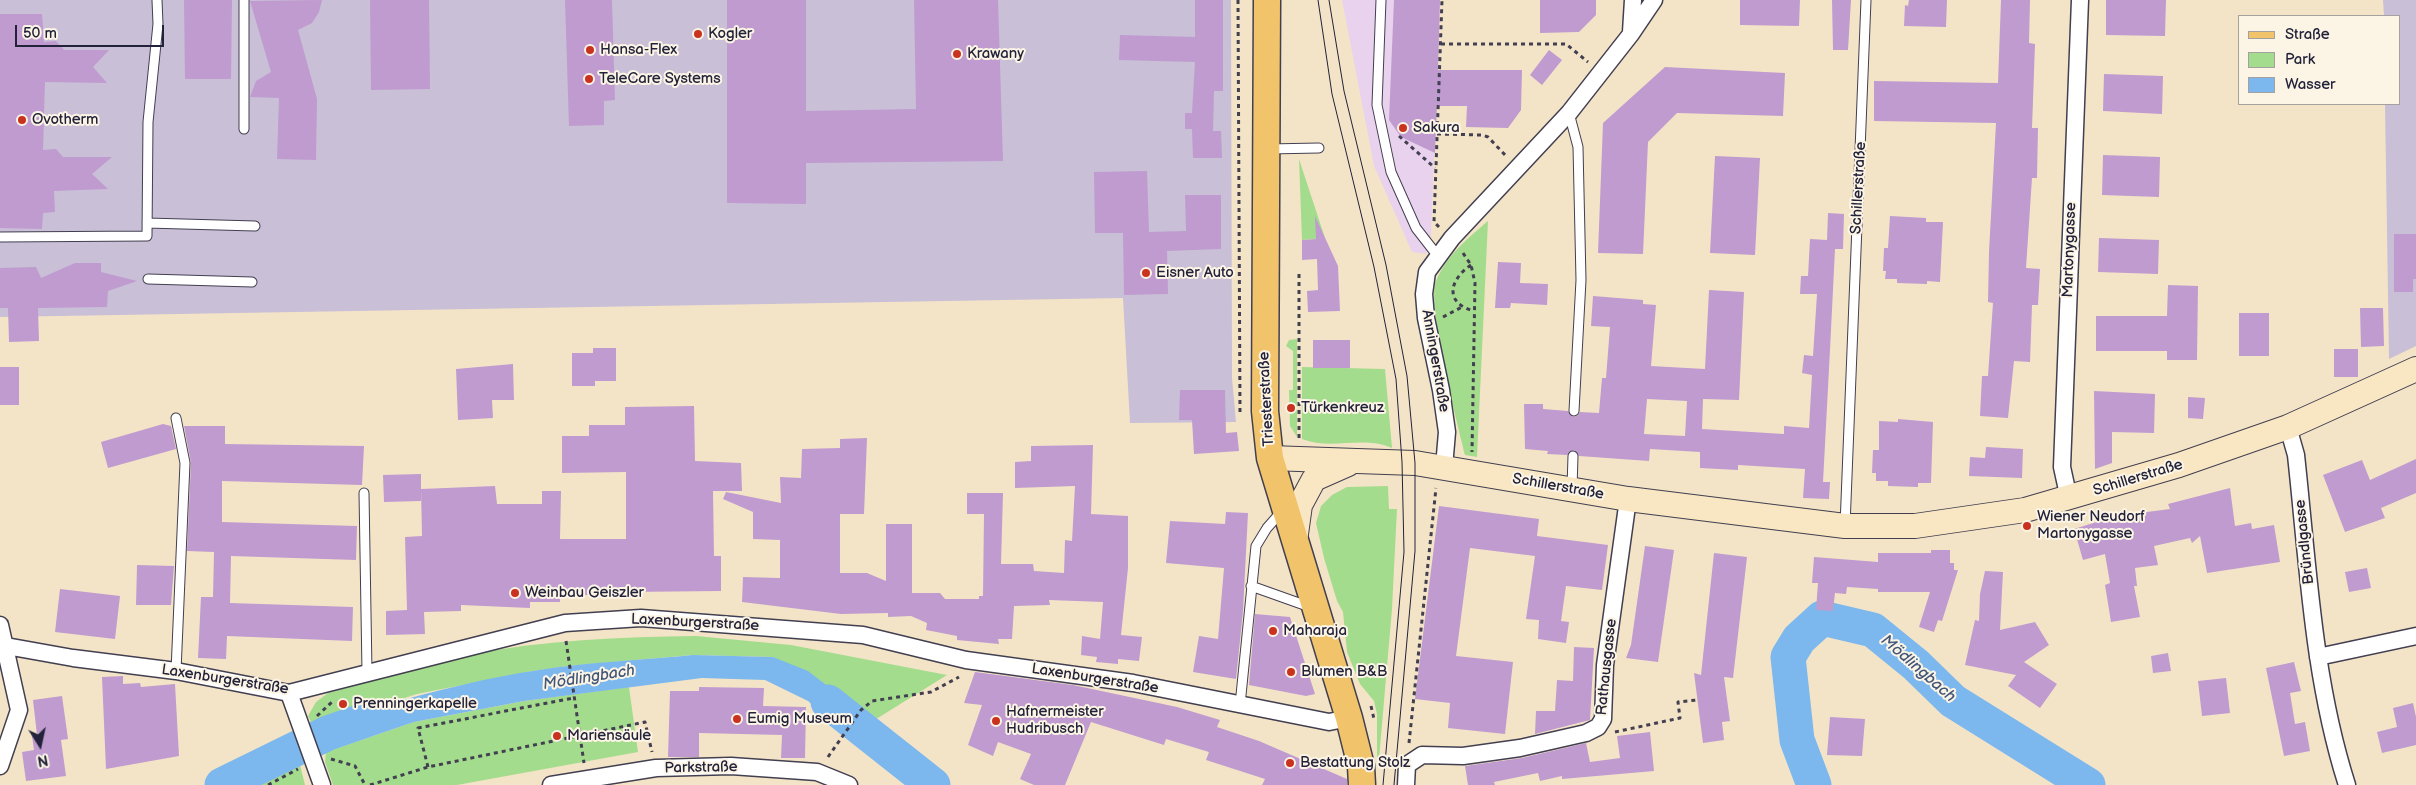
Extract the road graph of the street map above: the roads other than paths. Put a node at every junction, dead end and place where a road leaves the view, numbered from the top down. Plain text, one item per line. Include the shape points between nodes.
1 (157, 0) edge
2 (244, 0) edge
3 (1267, 0) edge
4 (1381, 0) edge
5 (1634, 0) edge
6 (1654, 0) edge
7 (1866, 0) edge
8 (2080, 0) edge
9 (1631, 34) junction
10 (1569, 113) junction
11 (244, 129) dead end
12 (1319, 148) dead end
13 (1265, 149) junction
14 (148, 223) junction
15 (255, 226) dead end
16 (0, 237) edge
17 (1437, 255) junction
18 (148, 279) dead end
19 (252, 282) dead end
20 (2416, 369) edge
21 (1574, 411) dead end
22 (176, 418) dead end
23 (2288, 427) junction
24 (1573, 456) dead end
25 (1270, 458) junction
26 (1354, 462) junction
27 (1441, 473) junction
28 (1572, 490) junction
29 (364, 493) dead end
30 (1628, 499) junction
31 (2069, 499) junction
32 (1286, 507) junction
33 (1844, 526) junction
34 (1295, 541) junction
35 (1251, 586) junction
36 (1316, 609) junction
37 (0, 625) edge
38 (2416, 636) edge
39 (6, 646) junction
40 (2318, 657) junction
41 (176, 671) junction
42 (367, 672) junction
43 (289, 693) junction
44 (1240, 705) junction
45 (1349, 718) junction
46 (0, 766) edge
47 (322, 785) edge
48 (551, 785) edge
49 (849, 785) edge
50 (1362, 785) edge
51 (1406, 785) edge
52 (2347, 785) edge

1 - 14 lane via 158,24 148,122
2 - 11 lane
3 - 13 main road, Triesterstraße
4 - 17 lane via 1377,104 1391,172 1416,228
5 - 9 street
6 - 9 street, Anningerstraße
7 - 33 lane, Schillerstraße
8 - 31 street, Martonygasse via 2062,467
9 - 10 street, Anningerstraße
10 - 17 street, Anningerstraße
10 - 21 lane via 1578,147 1582,280
12 - 13 lane
13 - 25 main road, Triesterstraße via 1265,411
14 - 15 lane
14 - 16 lane via 147,236
17 - 27 street, Anningerstraße via 1427,272 1424,294 1447,432
18 - 19 lane
20 - 23 street, Schillerstraße
22 - 41 lane via 185,463
23 - 31 street, Schillerstraße
23 - 40 street, Bründlgasse via 2296,455
24 - 28 lane
25 - 26 street, Schillerstraße
25 - 32 main road, Triesterstraße
26 - 27 street, Schillerstraße via 1415,463
26 - 34 street via 1314,479 1300,505
27 - 28 street, Schillerstraße via 1472,472
28 - 30 street, Schillerstraße
29 - 42 lane
30 - 33 street, Schillerstraße
30 - 51 street, Rathausgasse via 1605,665 1604,719 1598,727 1586,733 1530,746 1463,756 1422,755 1407,765
31 - 33 street, Schillerstraße via 2025,510 1915,526
32 - 34 main road, Triesterstraße
32 - 35 lane via 1256,546
34 - 36 main road, Triesterstraße
35 - 36 lane
35 - 44 lane
36 - 45 main road, Triesterstraße
37 - 39 street
38 - 40 street
39 - 41 street, Laxenburgerstraße
39 - 46 street via 19,710
40 - 52 street, Bründlgasse via 2338,758
41 - 43 street, Laxenburgerstraße
42 - 43 street, Laxenburgerstraße
42 - 44 street, Laxenburgerstraße via 564,623 640,618 863,635 966,660 1133,683
43 - 47 street
44 - 45 street, Laxenburgerstraße via 1329,722
45 - 50 main road, Triesterstraße via 1361,766
48 - 49 street, Parkstraße via 656,768 731,766 817,772

